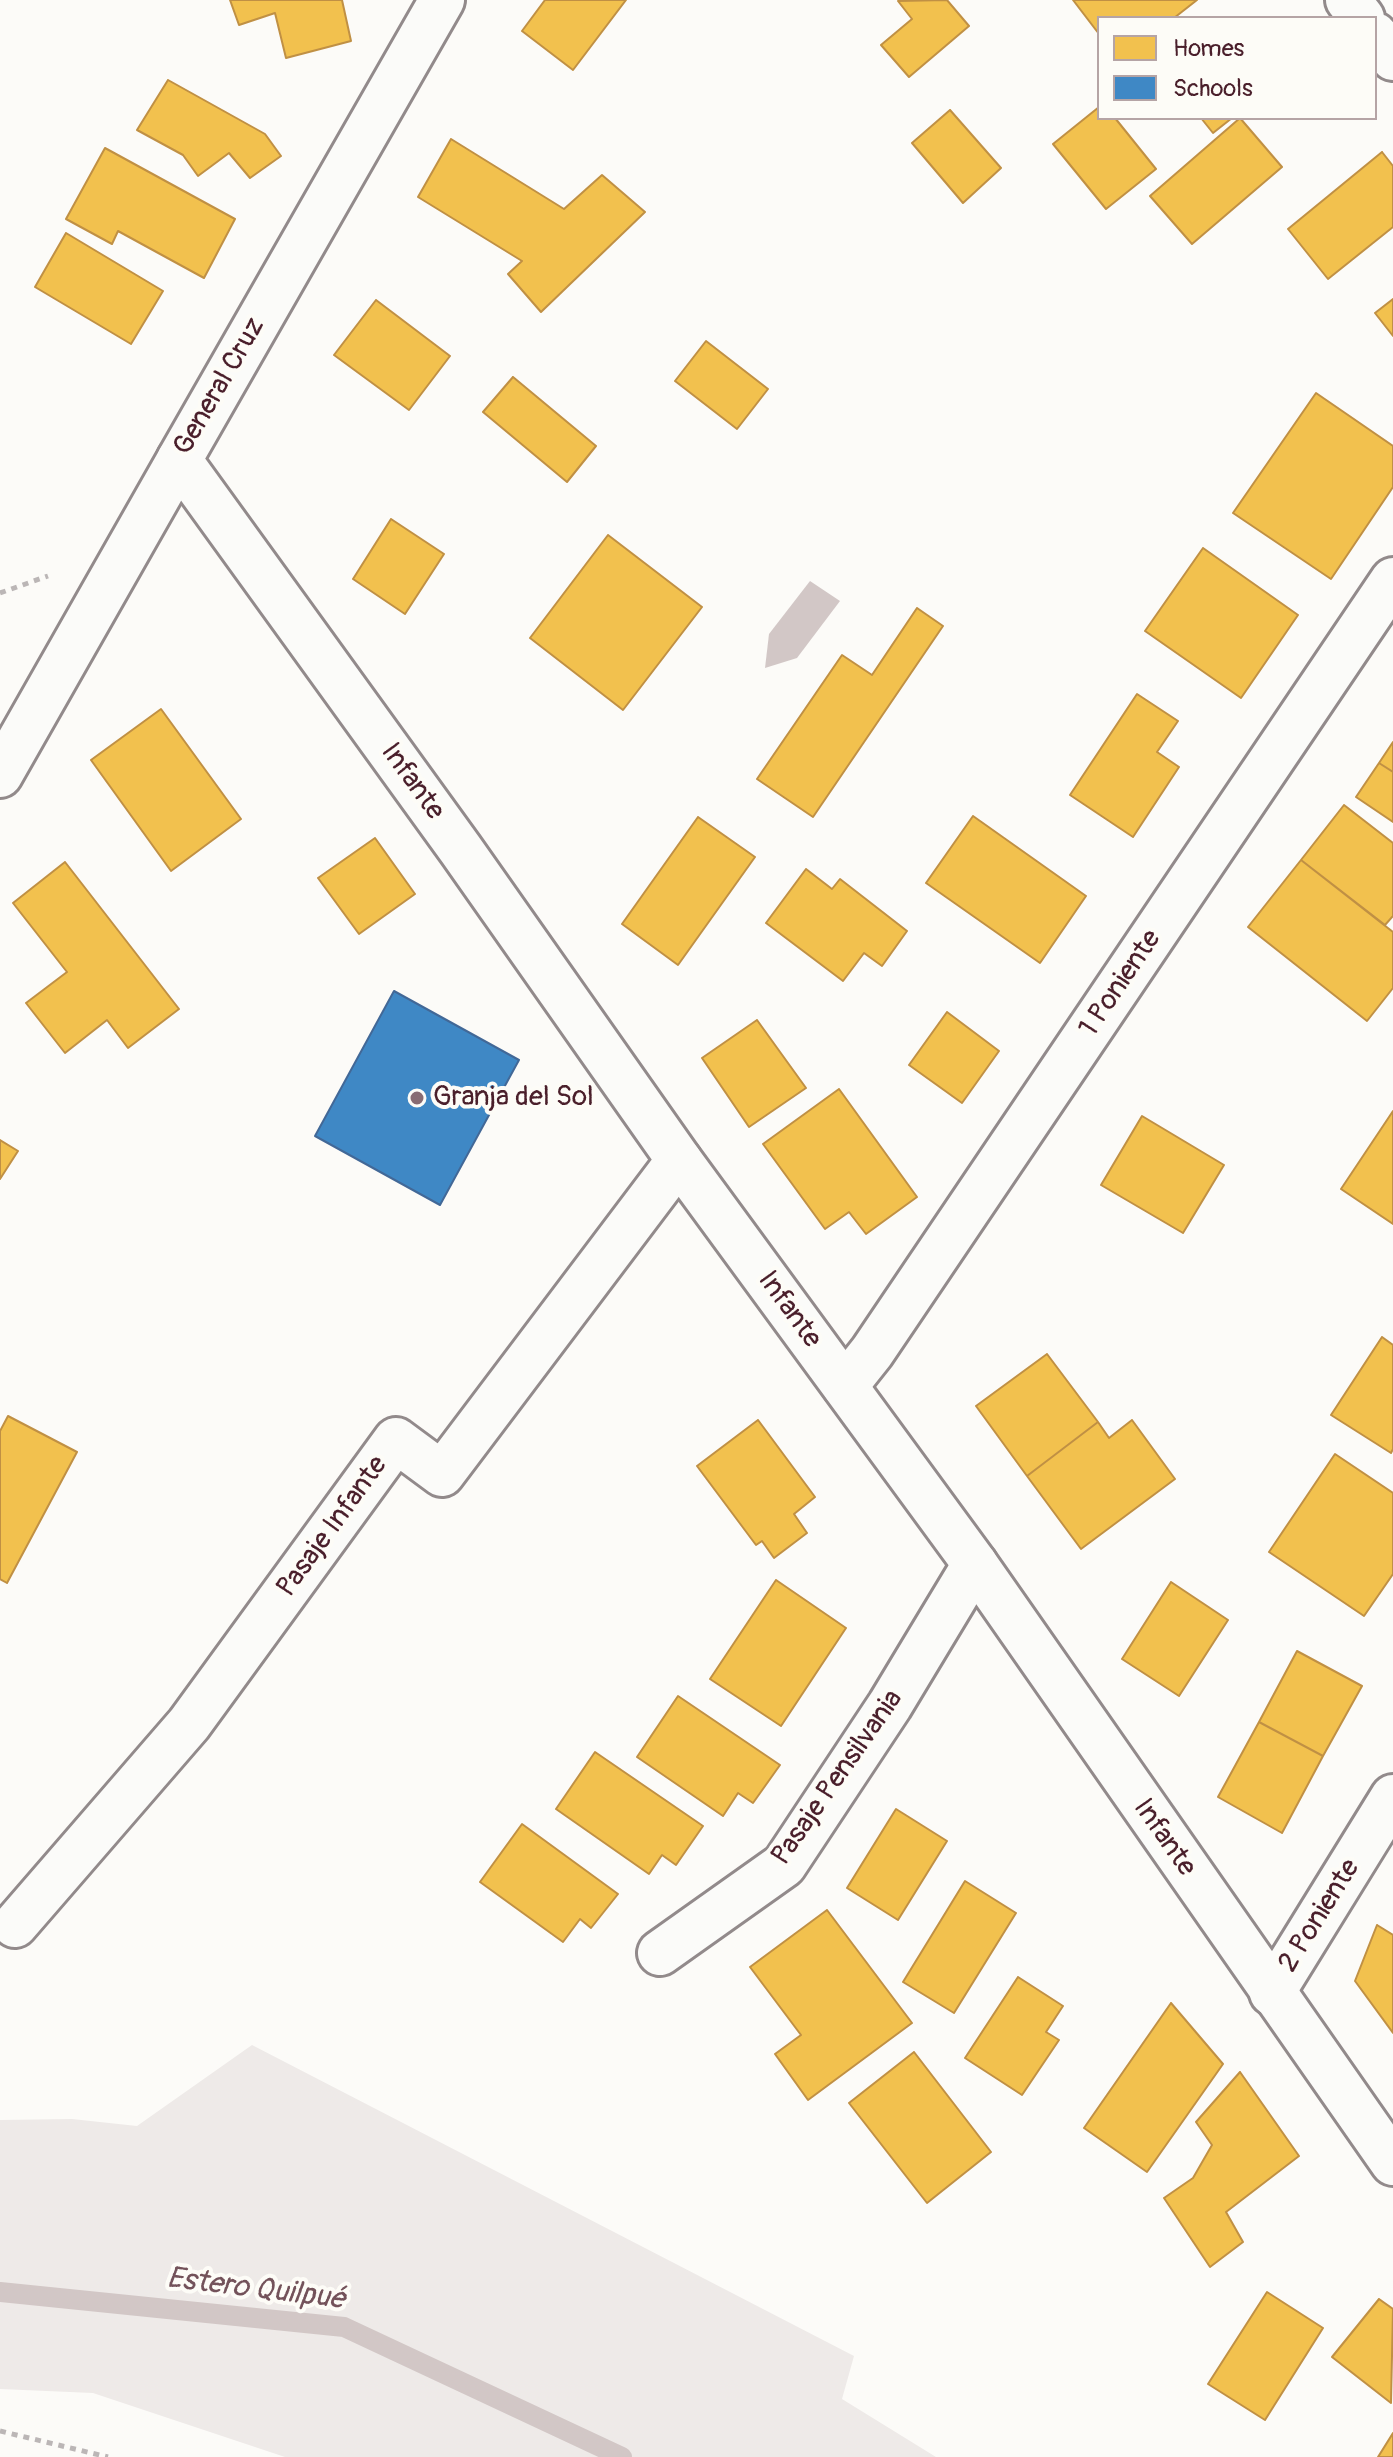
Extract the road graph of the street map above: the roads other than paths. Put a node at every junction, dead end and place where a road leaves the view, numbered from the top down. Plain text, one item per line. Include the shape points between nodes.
1 (442, 0) edge
2 (1348, 0) edge
3 (1360, 16) edge
4 (1377, 38) edge
5 (1393, 58) edge
6 (179, 460) junction
7 (1393, 580) edge
8 (0, 775) edge
9 (679, 1160) junction
10 (845, 1386) junction
11 (975, 1564) junction
12 (1393, 1797) edge
13 (15, 1925) dead end
14 (660, 1953) dead end
15 (1272, 1993) junction
16 (1393, 2163) edge

1 - 6 street, General Cruz
2 - 3 street
4 - 5 street
6 - 8 street, General Cruz
6 - 9 street, Infante
7 - 10 street, 1 Poniente
9 - 10 street, Infante
9 - 13 street, Pasaje Infante via 442,1474 396,1440 189,1724
10 - 11 street, Infante
11 - 14 street, Pasaje Pensilvania via 784,1865
11 - 15 street, Infante
12 - 15 street, 2 Poniente
15 - 16 street, Infante

